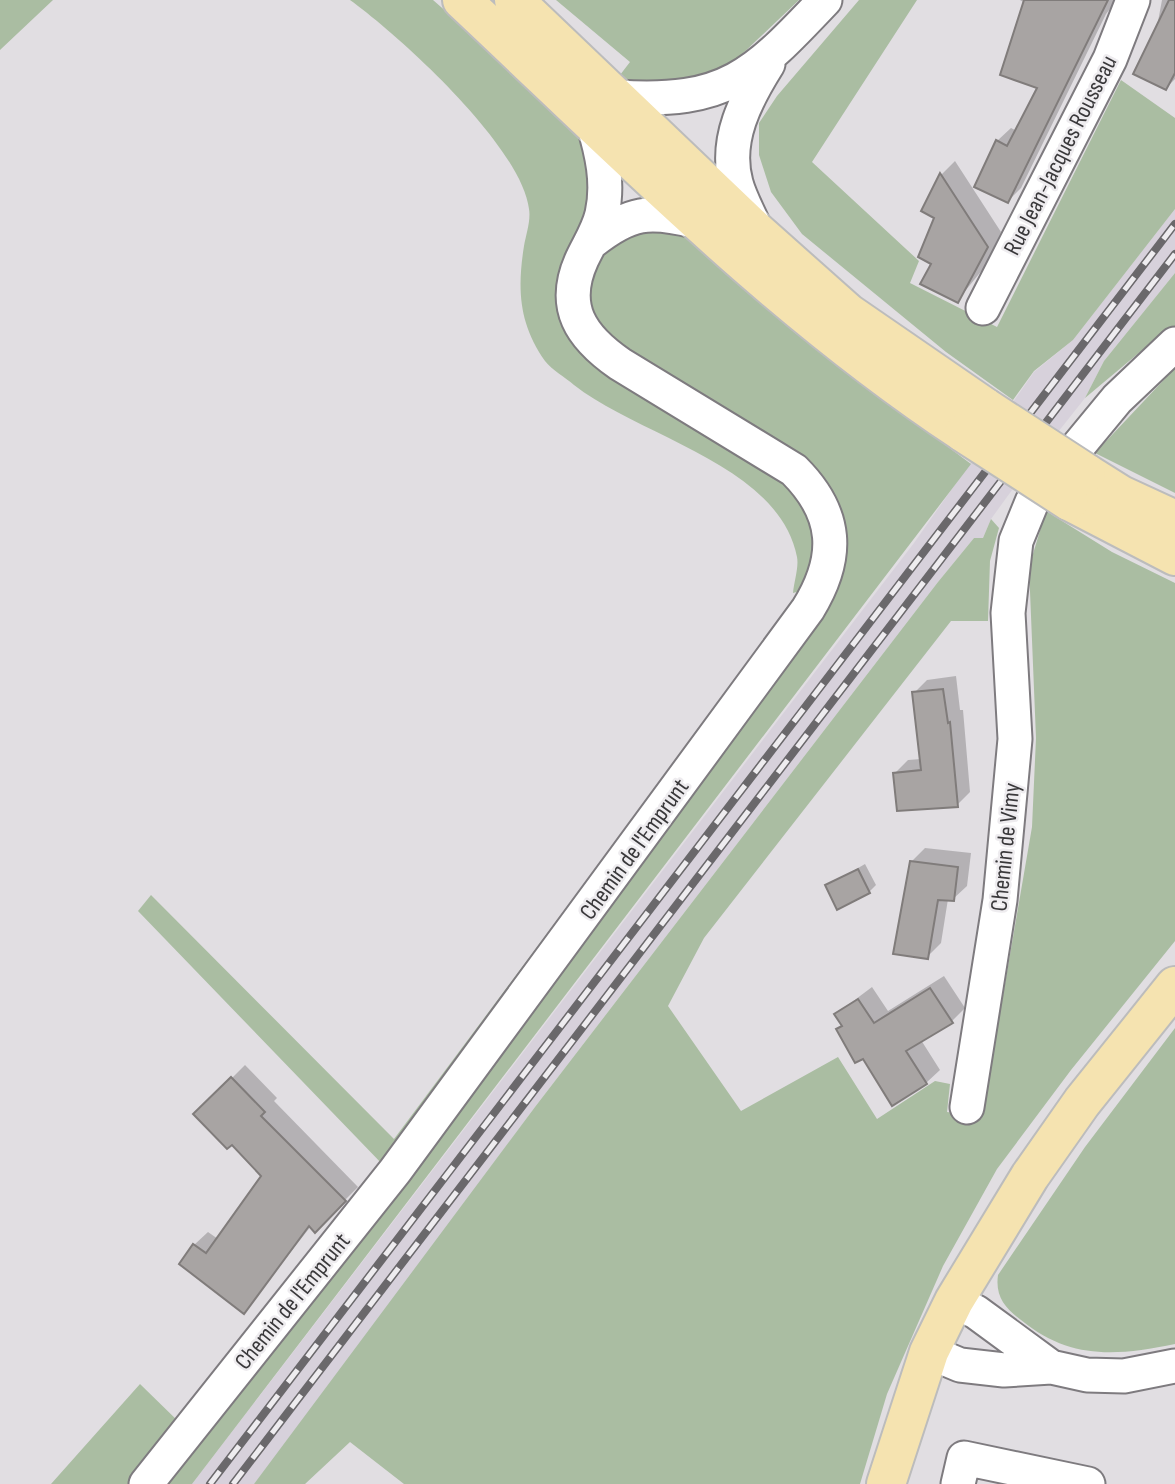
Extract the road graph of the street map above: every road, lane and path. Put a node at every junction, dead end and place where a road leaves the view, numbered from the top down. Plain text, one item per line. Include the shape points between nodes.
1 (462, 0) edge
2 (513, 0) edge
3 (825, 0) edge
4 (1133, 0) edge
5 (773, 56) junction
6 (606, 110) junction
7 (694, 222) junction
8 (757, 232) junction
9 (593, 241) junction
10 (983, 308) dead end
11 (1175, 344) edge
12 (975, 420) junction
13 (1078, 487) junction
14 (1175, 520) edge
15 (1175, 556) edge
16 (1175, 986) edge
17 (967, 1107) dead end
18 (954, 1301) junction
19 (929, 1352) junction
20 (1175, 1366) edge
21 (1051, 1367) junction
22 (146, 1484) edge
23 (886, 1484) edge
24 (958, 1484) edge
25 (1088, 1484) edge

1 - 6 main road
2 - 6 main road
3 - 5 street
4 - 10 street, Rue Jean-Jacques Rousseau via 1110,59
5 - 6 street via 739,80 696,95
5 - 8 street via 751,92 734,134 735,181
6 - 7 main road
6 - 8 main road
6 - 9 street, Chemin de l'Emprunt via 601,150 605,194
7 - 9 street via 662,213 642,214 612,226
7 - 12 main road via 833,340
8 - 12 main road
9 - 22 street, Chemin de l'Emprunt via 573,290 582,330 620,364 807,482 823,510 830,565 808,609 603,892 318,1271
11 - 17 street, Chemin de Vimy via 1117,399 1032,502 1016,541 1009,585 1016,739 1000,900
12 - 13 main road, bridge
13 - 14 main road via 1121,495
13 - 15 main road
16 - 18 main road via 1074,1113
18 - 19 main road
18 - 21 street
19 - 21 street via 960,1365 1004,1370
19 - 23 main road
20 - 21 street via 1124,1376 1087,1375
24 - 25 street via 964,1458

